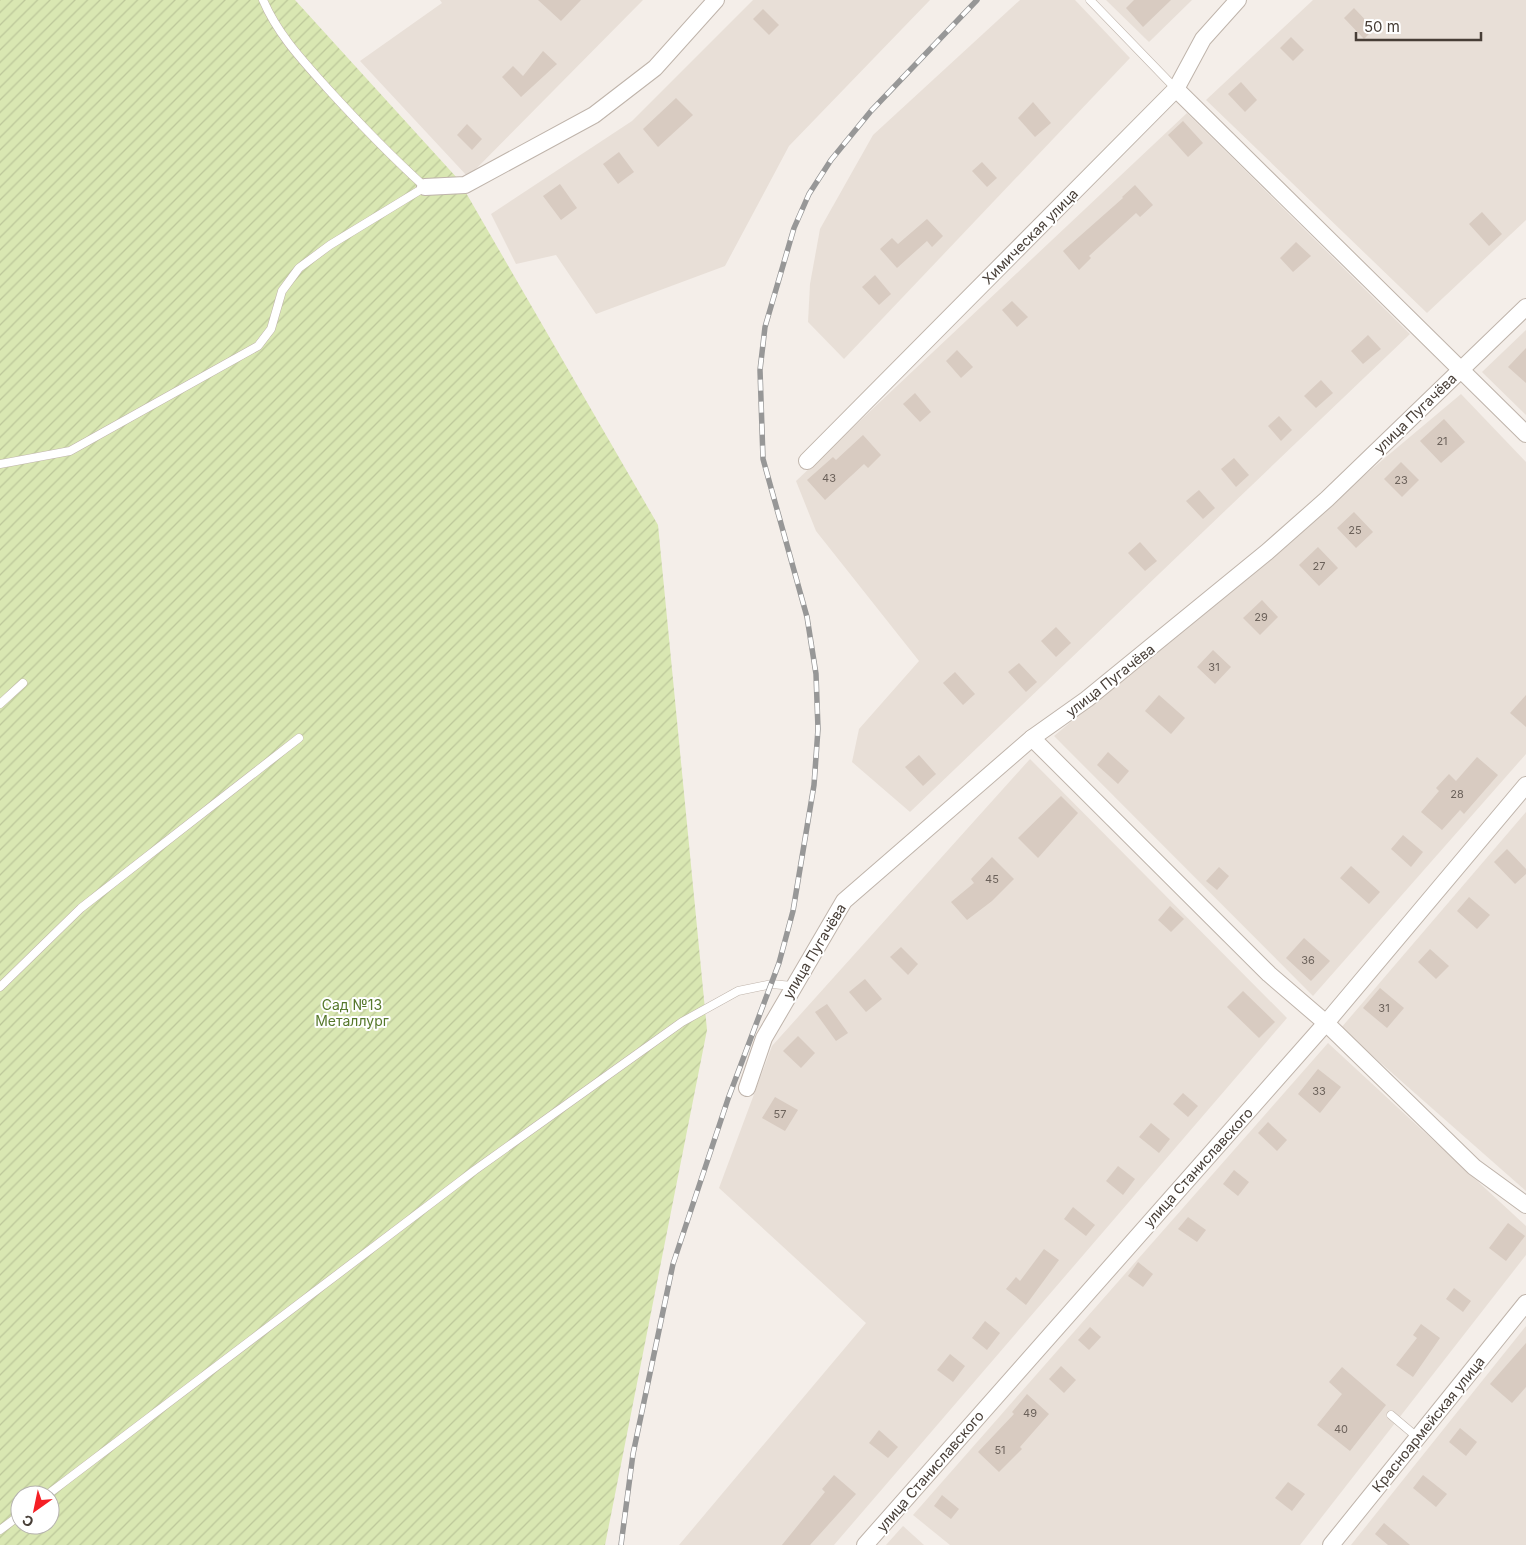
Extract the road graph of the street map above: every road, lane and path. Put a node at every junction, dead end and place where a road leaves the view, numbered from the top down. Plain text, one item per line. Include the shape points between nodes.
1 (263, 0) edge
2 (716, 0) edge
3 (1090, 0) edge
4 (1238, 0) edge
5 (1176, 88) junction
6 (425, 187) junction
7 (1526, 307) edge
8 (1459, 370) junction
9 (1526, 434) edge
10 (807, 461) dead end
11 (0, 464) edge
12 (23, 683) dead end
13 (0, 704) edge
14 (299, 738) dead end
15 (1032, 738) junction
16 (1526, 785) edge
17 (792, 986) junction
18 (0, 987) edge
19 (1326, 1023) junction
20 (747, 1088) dead end
21 (1526, 1205) edge
22 (1526, 1303) edge
23 (1391, 1415) dead end
24 (1417, 1437) junction
25 (59, 1485) edge
26 (865, 1545) edge
27 (1331, 1545) edge

1 - 6 lane via 292,49 381,147
2 - 6 street via 655,68 594,115 466,185
3 - 5 lane
4 - 5 street, Химическая улица via 1203,39
5 - 8 street
5 - 10 street, Химическая улица
6 - 11 lane via 330,244 299,268 282,291 271,329 258,346 70,451
7 - 8 street, улица Пугачёва
8 - 9 street
8 - 15 street, улица Пугачёва via 1327,499 1267,552 1087,699
12 - 13 lane
14 - 18 lane via 81,908
15 - 17 street, улица Пугачёва via 844,900
15 - 19 street via 1269,974
16 - 19 street, улица Станиславского
17 - 20 street, улица Пугачёва via 764,1038
17 - 25 lane via 772,984 738,991 682,1022 475,1170
19 - 21 street via 1474,1168
19 - 26 street, улица Станиславского
22 - 24 street, Красноармейская улица
23 - 24 lane
24 - 27 street, Красноармейская улица

